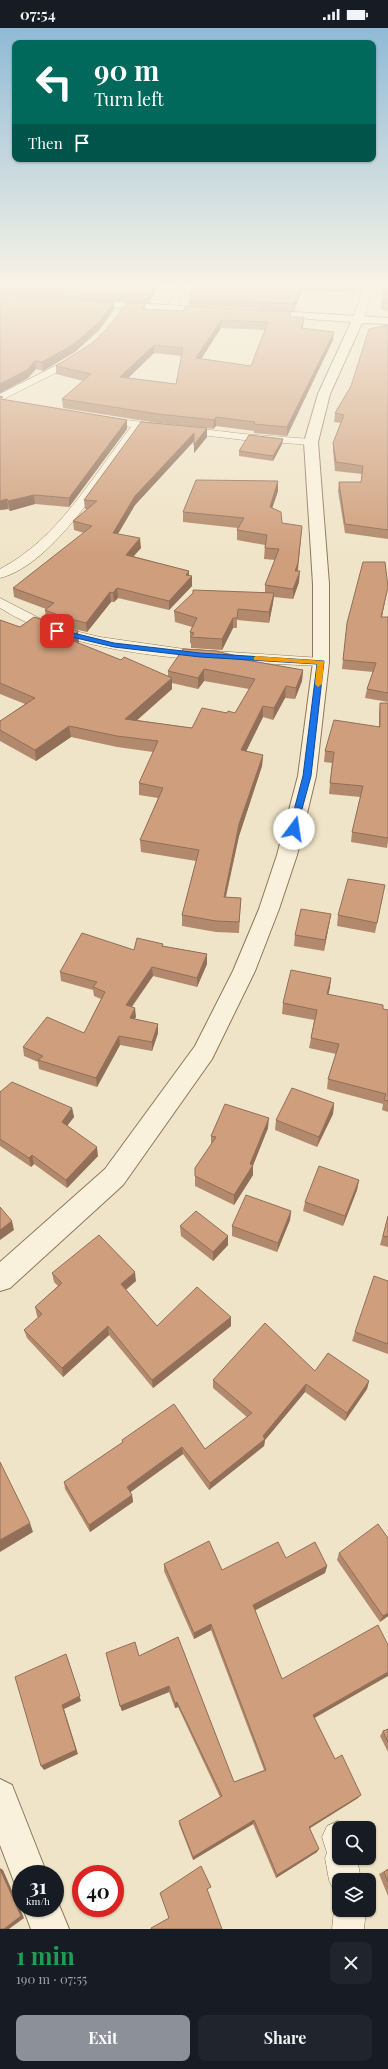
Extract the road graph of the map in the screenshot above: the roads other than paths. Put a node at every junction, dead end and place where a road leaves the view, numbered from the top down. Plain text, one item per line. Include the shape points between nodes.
1 (44, 376) edge
2 (332, 376) edge
3 (0, 399) edge
4 (13, 403) edge
5 (87, 418) edge
6 (138, 425) junction
7 (311, 442) junction
8 (0, 574) edge
9 (0, 602) edge
10 (321, 662) junction
11 (0, 1279) edge
12 (0, 1797) edge
13 (26, 1865) edge
14 (45, 1917) edge
15 (349, 1917) edge
16 (50, 1929) edge
17 (348, 1929) edge

1 - 3 street
2 - 7 street via 321,400
3 - 4 street
5 - 6 street
6 - 7 street
6 - 8 street via 77,508 49,540 28,559
7 - 10 street via 321,584
9 - 10 street via 34,623 69,636 114,645 200,655
10 - 11 street via 307,776 287,855 244,971 204,1052 114,1177
12 - 13 street
14 - 16 street
15 - 17 street

